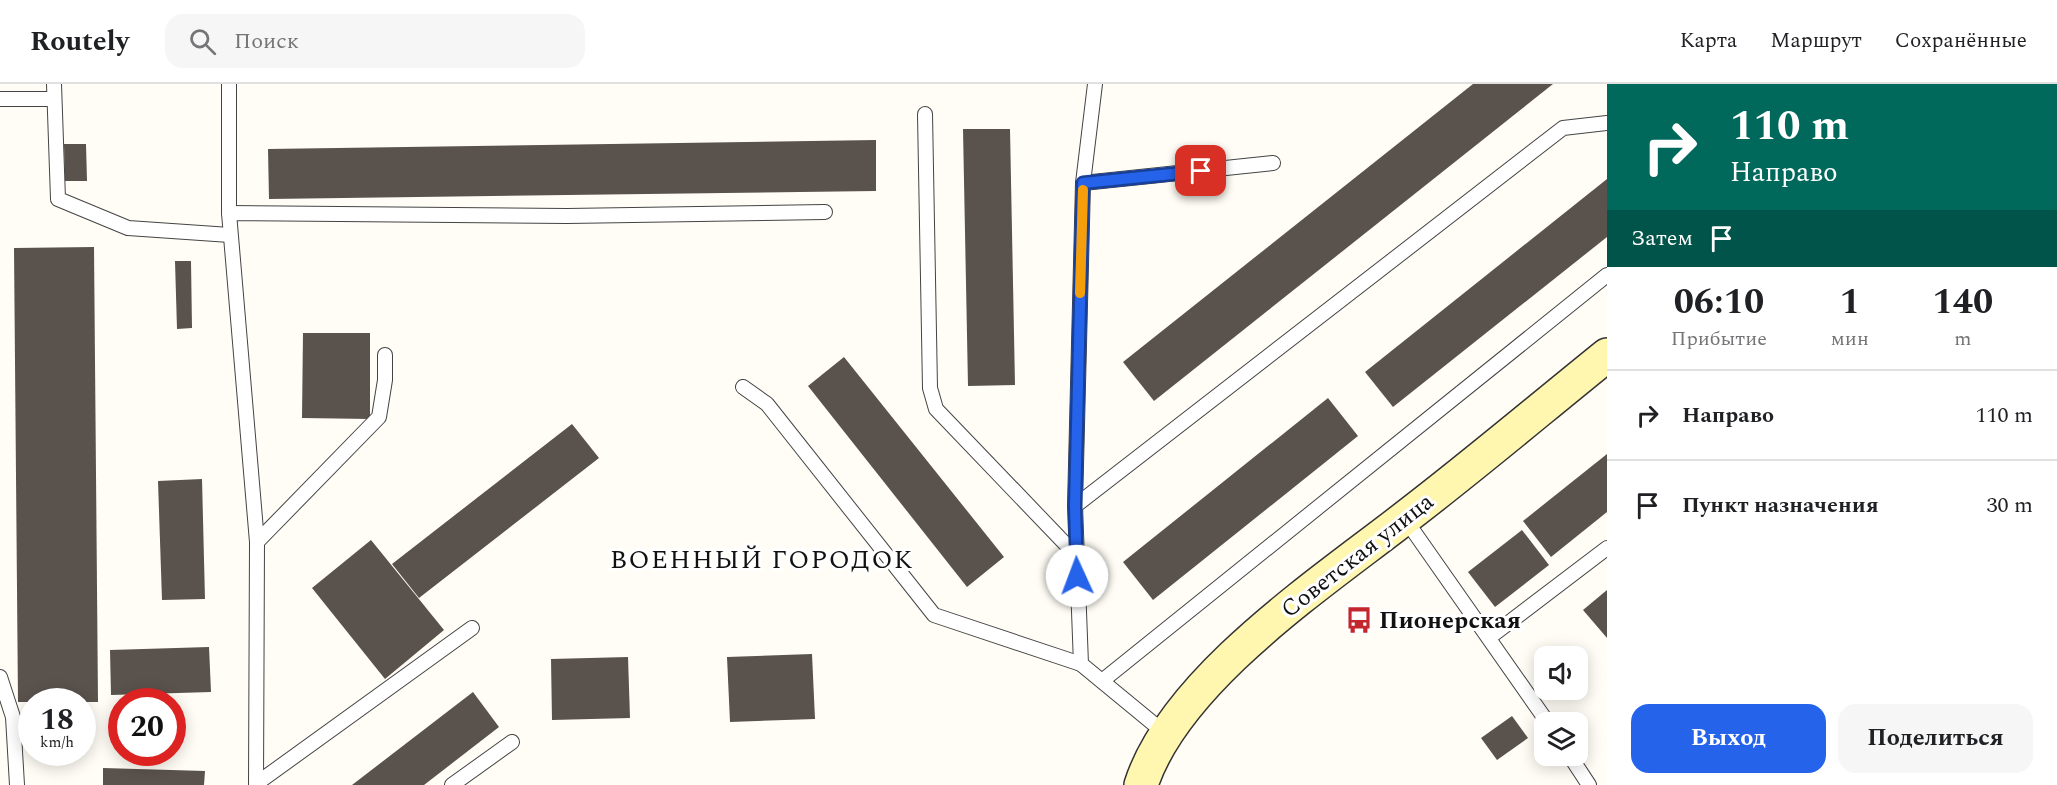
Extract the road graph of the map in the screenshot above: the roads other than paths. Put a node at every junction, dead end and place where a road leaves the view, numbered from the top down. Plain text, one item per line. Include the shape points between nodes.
1 (54, 84) edge
2 (229, 84) edge
3 (1095, 84) edge
4 (0, 99) edge
5 (54, 99) junction
6 (926, 114) dead end
7 (1607, 123) edge
8 (1273, 163) dead end
9 (1083, 183) junction
10 (825, 212) dead end
11 (229, 213) junction
12 (230, 236) junction
13 (1607, 276) edge
14 (385, 355) dead end
15 (1607, 355) edge
16 (743, 387) dead end
17 (1075, 506) junction
18 (1405, 518) junction
19 (257, 542) junction
20 (1607, 548) edge
21 (1076, 555) junction
22 (472, 628) dead end
23 (1490, 637) junction
24 (1081, 664) junction
25 (0, 677) edge
26 (1102, 681) junction
27 (1541, 712) edge
28 (1166, 734) junction
29 (512, 742) dead end
30 (1576, 766) edge
31 (256, 784) edge
32 (1587, 784) edge
33 (17, 785) edge
34 (452, 785) edge
35 (1140, 785) edge

1 - 5 lane
2 - 11 lane
3 - 9 lane
4 - 5 lane
5 - 12 lane via 58,199 128,228
6 - 21 lane via 930,388 936,410
7 - 17 lane via 1563,128
8 - 9 lane
9 - 17 lane
10 - 11 lane via 567,216
11 - 12 lane
12 - 19 lane
13 - 26 lane
14 - 19 lane via 379,417
15 - 18 street, Советская улица
16 - 24 lane via 767,404 934,615
17 - 21 lane
18 - 23 lane
18 - 28 street, Советская улица via 1319,583 1223,665
19 - 31 lane
20 - 23 lane
21 - 24 lane
22 - 31 lane
23 - 27 lane
24 - 26 lane
25 - 33 lane via 13,717
26 - 28 lane
28 - 35 street, Советская улица
29 - 34 lane
30 - 32 lane

